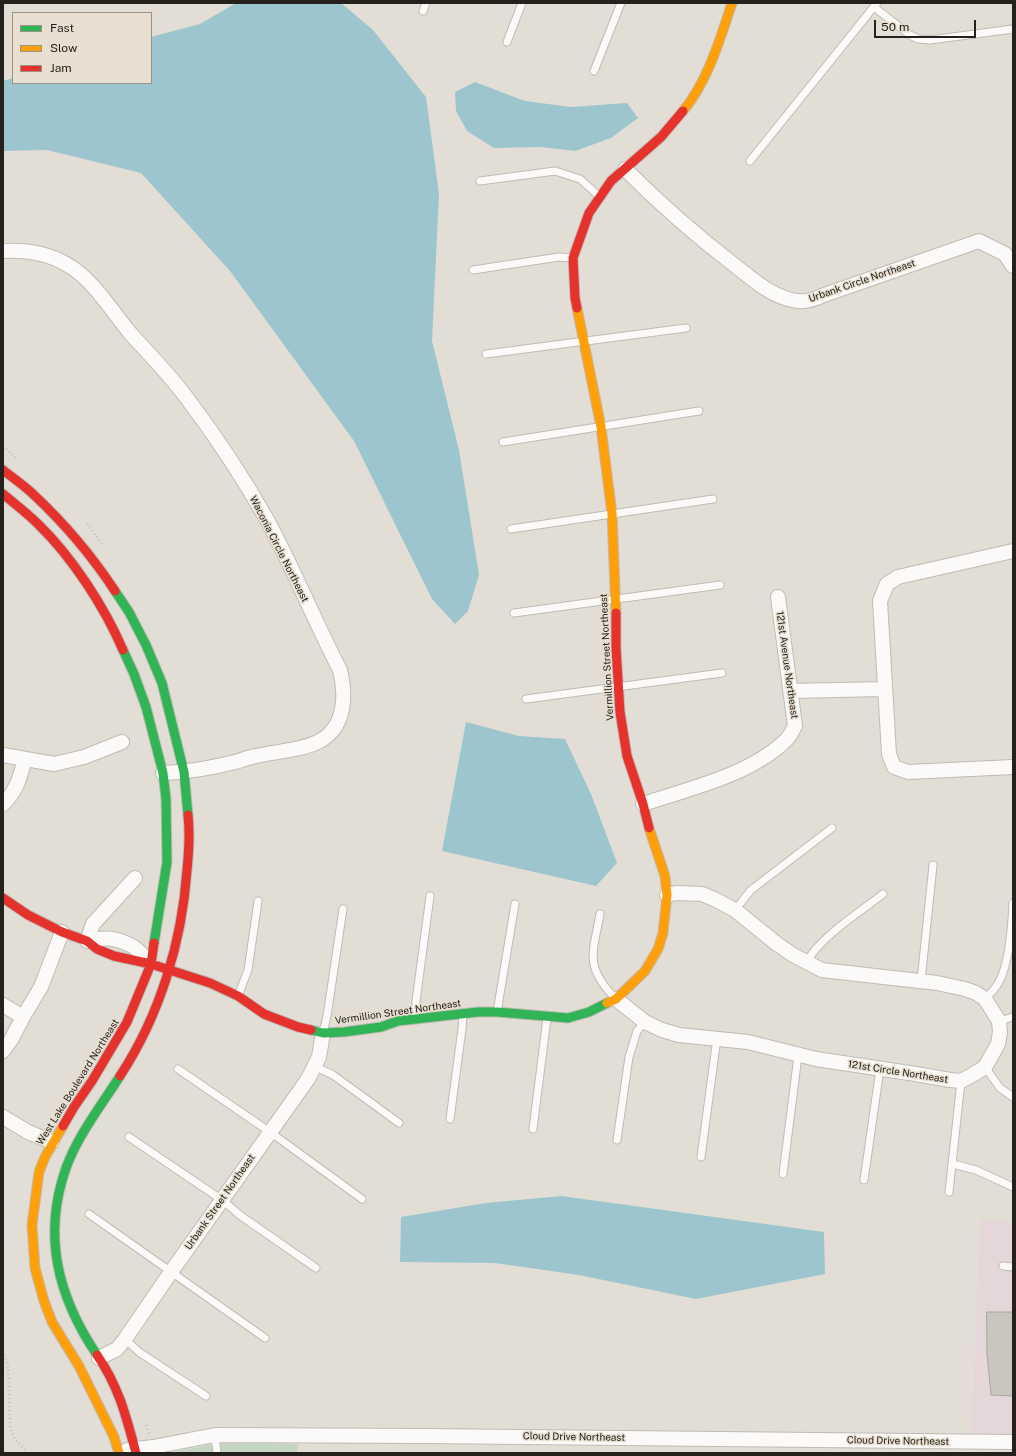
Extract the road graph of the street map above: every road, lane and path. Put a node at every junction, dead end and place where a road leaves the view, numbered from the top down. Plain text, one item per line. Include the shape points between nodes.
1 (426, 3) edge
2 (522, 3) edge
3 (620, 3) edge
4 (732, 3) edge
5 (876, 5) edge
6 (423, 11) dead end
7 (1013, 29) edge
8 (507, 42) dead end
9 (594, 71) dead end
10 (750, 161) dead end
11 (624, 169) junction
12 (480, 180) dead end
13 (599, 196) junction
14 (3, 251) edge
15 (573, 258) junction
16 (1013, 266) edge
17 (473, 270) dead end
18 (686, 328) dead end
19 (584, 340) junction
20 (486, 354) dead end
21 (699, 411) dead end
22 (600, 427) junction
23 (503, 442) dead end
24 (3, 470) edge
25 (3, 494) edge
26 (713, 499) dead end
27 (612, 514) junction
28 (511, 529) dead end
29 (1013, 551) edge
30 (720, 585) dead end
31 (778, 597) dead end
32 (616, 600) junction
33 (514, 614) dead end
34 (722, 673) dead end
35 (619, 687) junction
36 (885, 689) junction
37 (790, 691) junction
38 (526, 699) dead end
39 (122, 742) dead end
40 (3, 755) edge
41 (24, 759) junction
42 (1013, 767) edge
43 (184, 772) junction
44 (163, 773) junction
45 (3, 804) edge
46 (643, 804) junction
47 (832, 828) dead end
48 (933, 865) dead end
49 (135, 878) dead end
50 (883, 894) dead end
51 (666, 895) junction
52 (430, 896) dead end
53 (3, 898) edge
54 (258, 901) dead end
55 (1013, 903) edge
56 (515, 904) dead end
57 (343, 909) dead end
58 (735, 910) junction
59 (600, 914) dead end
60 (62, 932) junction
61 (1012, 932) edge
62 (87, 941) junction
63 (806, 963) junction
64 (151, 964) junction
65 (169, 970) junction
66 (921, 981) junction
67 (238, 996) junction
68 (616, 999) junction
69 (985, 999) junction
70 (3, 1005) edge
71 (497, 1012) junction
72 (463, 1013) junction
73 (23, 1017) junction
74 (1013, 1017) edge
75 (416, 1018) junction
76 (547, 1018) junction
77 (999, 1021) junction
78 (645, 1022) junction
79 (323, 1033) junction
80 (716, 1038) junction
81 (3, 1051) edge
82 (798, 1056) junction
83 (314, 1066) junction
84 (985, 1066) junction
85 (178, 1069) dead end
86 (880, 1069) junction
87 (962, 1081) junction
88 (1013, 1098) edge
89 (3, 1117) edge
90 (450, 1119) dead end
91 (399, 1123) dead end
92 (533, 1129) dead end
93 (270, 1132) junction
94 (129, 1137) dead end
95 (617, 1140) dead end
96 (52, 1142) junction
97 (701, 1157) dead end
98 (953, 1164) junction
99 (783, 1174) dead end
100 (864, 1180) dead end
101 (1013, 1187) edge
102 (949, 1192) dead end
103 (362, 1199) dead end
104 (222, 1200) junction
105 (88, 1214) dead end
106 (1003, 1266) dead end
107 (1013, 1267) edge
108 (316, 1268) dead end
109 (171, 1272) junction
110 (265, 1338) dead end
111 (125, 1339) junction
112 (3, 1351) edge
113 (99, 1358) junction
114 (206, 1396) dead end
115 (215, 1435) junction
116 (1013, 1442) edge
117 (833, 1447) edge
118 (136, 1451) edge
119 (119, 1452) edge
120 (28, 1453) edge
121 (217, 1453) edge

1 - 6 lane
2 - 8 lane
3 - 9 lane
4 - 11 street, Vermillion Street Northeast via 709,68 688,105 661,137
5 - 7 lane via 900,28 918,39 930,40
5 - 10 lane
11 - 13 street, Vermillion Street Northeast
11 - 16 street, Urbank Circle Northeast via 696,235 768,291 792,300 809,301 979,241 1005,254
12 - 13 lane via 555,171 580,179
13 - 15 street, Vermillion Street Northeast
14 - 43 street, Waconia Circle Northeast via 44,254 73,269 87,280 186,396 210,429 266,519 340,670 344,686 340,718 334,731 325,739 307,746
15 - 17 lane via 559,257
15 - 19 street, Vermillion Street Northeast via 575,298
18 - 19 lane
19 - 20 lane
19 - 22 street, Vermillion Street Northeast
21 - 22 lane
22 - 23 lane
22 - 27 street, Vermillion Street Northeast
24 - 43 street via 33,494 79,542 129,612 162,683
25 - 44 street, West Lake Boulevard Northeast via 38,524 59,547 94,594 134,674 146,707
26 - 27 lane
27 - 28 lane
27 - 32 street, Vermillion Street Northeast
29 - 36 street via 898,577 887,584 880,601
30 - 32 lane
31 - 37 street, 121st Avenue Northeast
32 - 33 lane
32 - 35 street, Vermillion Street Northeast
34 - 35 lane
35 - 38 lane
35 - 46 street, Vermillion Street Northeast via 627,756
36 - 37 street
36 - 42 street via 889,754 894,767 908,772
37 - 46 street, 121st Avenue Northeast via 795,726 786,741 751,764 693,788
39 - 41 street via 84,757 54,764
40 - 41 street
41 - 45 street via 18,784
43 - 44 street, Waconia Circle Northeast
43 - 65 street via 190,833 185,901
44 - 64 street, West Lake Boulevard Northeast via 167,862
46 - 51 street, Vermillion Street Northeast via 665,876
47 - 58 lane via 751,890
48 - 66 lane
49 - 62 street via 93,924
50 - 63 lane via 824,941
51 - 58 street via 702,894
51 - 68 street, Vermillion Street Northeast via 663,933 658,950 645,971
52 - 75 lane
53 - 60 street via 28,915
54 - 67 lane via 248,970
55 - 61 lane
56 - 71 lane
57 - 79 lane
58 - 63 street via 777,944
59 - 68 lane via 592,957 601,983
60 - 62 street
60 - 73 street via 41,987
61 - 69 lane via 1000,981
62 - 64 street via 101,937 131,945
63 - 66 street via 822,970
64 - 65 street, Vermillion Street Northeast
64 - 96 street, West Lake Boulevard Northeast via 127,1022
65 - 67 street, Vermillion Street Northeast via 210,982
65 - 113 street via 135,1053 82,1134 66,1168 55,1211 58,1271 68,1303 83,1334
66 - 69 street via 965,989
67 - 79 street, Vermillion Street Northeast via 264,1014
68 - 76 street, Vermillion Street Northeast via 589,1012 568,1018
68 - 78 street, 121st Circle Northeast
69 - 77 street
70 - 73 street
71 - 72 street, Vermillion Street Northeast
71 - 76 street, Vermillion Street Northeast
72 - 75 street, Vermillion Street Northeast
72 - 90 lane
73 - 81 street
74 - 77 lane
75 - 79 street, Vermillion Street Northeast via 344,1032
76 - 92 lane
77 - 84 street, 121st Circle Northeast via 998,1044
78 - 80 street, 121st Circle Northeast via 679,1035
78 - 95 lane via 637,1031 628,1057
79 - 83 street, Urbank Street Northeast via 319,1057
80 - 82 street, 121st Circle Northeast via 748,1042
80 - 97 lane
82 - 86 street, 121st Circle Northeast
82 - 99 lane
83 - 91 lane via 333,1075
83 - 93 street, Urbank Street Northeast via 308,1079
84 - 87 street, 121st Circle Northeast
84 - 88 lane via 1000,1088
85 - 93 lane
86 - 87 street, 121st Circle Northeast
86 - 100 lane
87 - 98 lane
89 - 96 street
93 - 103 lane
93 - 104 street, Urbank Street Northeast
94 - 104 lane
96 - 119 street, West Lake Boulevard Northeast via 39,1172 32,1225 35,1268 52,1322 91,1390
98 - 101 lane via 976,1170
98 - 102 lane
104 - 108 lane
104 - 109 street, Urbank Street Northeast
105 - 109 lane
106 - 107 lane
109 - 110 lane
109 - 111 street, Urbank Street Northeast
111 - 113 street, Urbank Street Northeast via 117,1349
111 - 114 lane via 139,1352
112 - 120 path via 8,1365 10,1428 15,1439
113 - 118 street via 118,1392
115 - 117 street, Cloud Drive Northeast via 425,1436
115 - 118 street, Cloud Drive Northeast
115 - 121 lane
116 - 117 street, Cloud Drive Northeast
118 - 119 street, Cloud Drive Northeast

